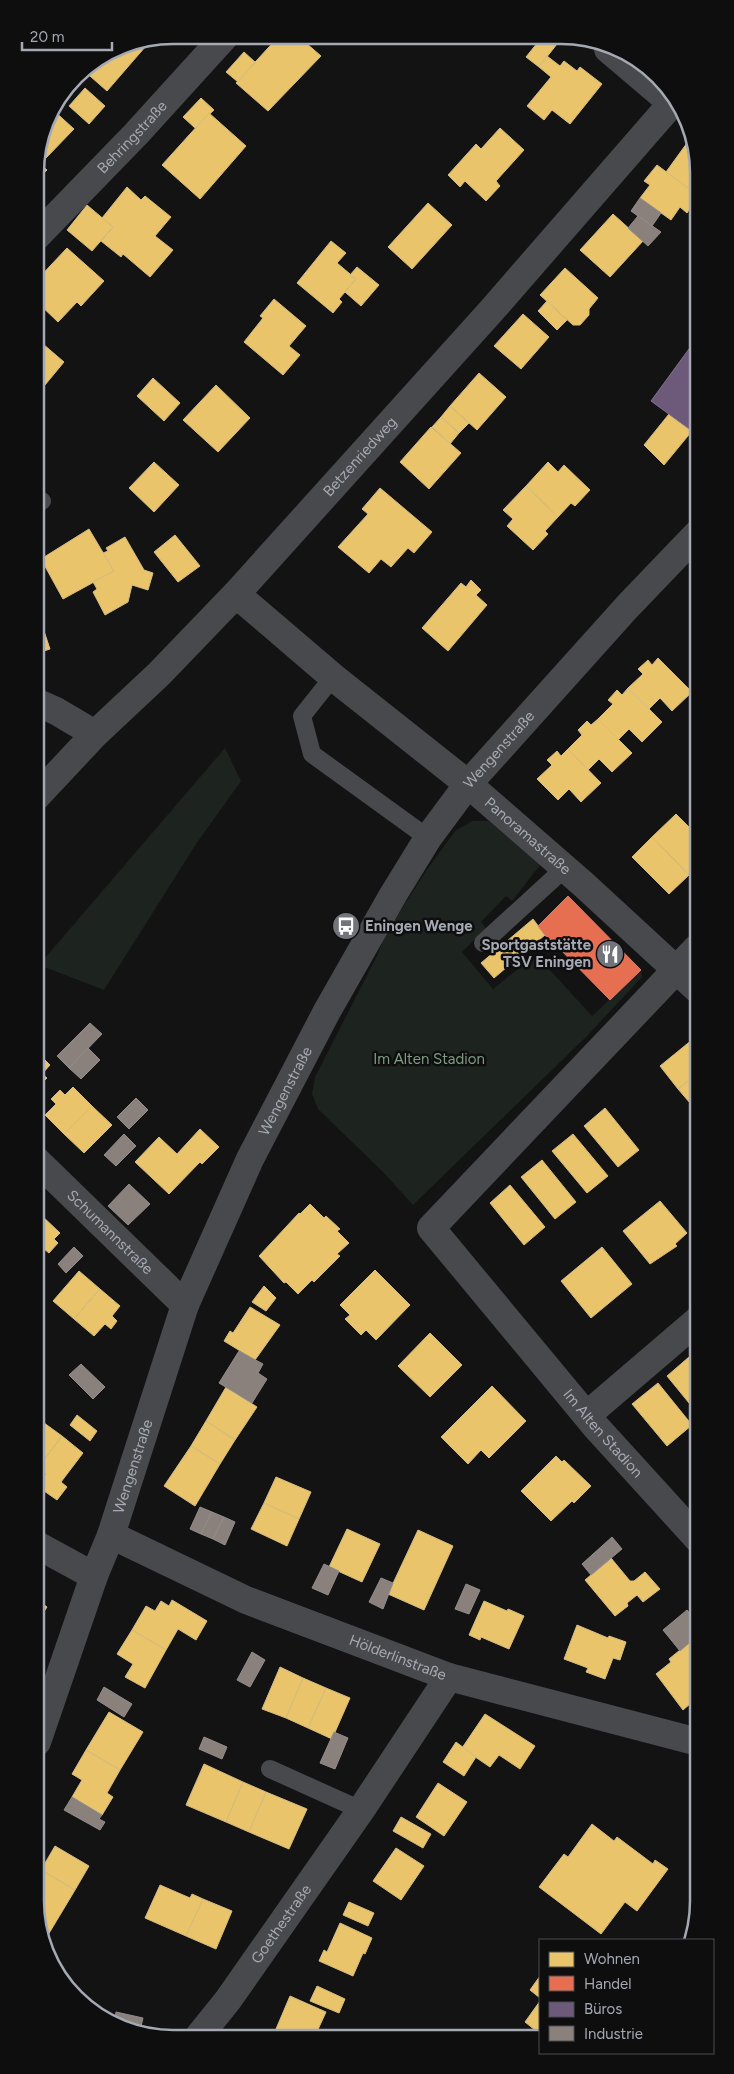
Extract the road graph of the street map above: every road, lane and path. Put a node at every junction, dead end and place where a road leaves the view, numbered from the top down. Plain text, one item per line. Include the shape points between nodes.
1 (218, 44) edge
2 (619, 58) edge
3 (665, 97) edge
4 (671, 106) edge
5 (44, 229) edge
6 (690, 541) edge
7 (236, 594) junction
8 (333, 678) junction
9 (44, 706) edge
10 (95, 734) junction
11 (468, 784) junction
12 (44, 788) edge
13 (428, 838) junction
14 (565, 868) junction
15 (483, 943) dead end
16 (690, 955) edge
17 (676, 969) junction
18 (690, 982) edge
19 (44, 1168) edge
20 (185, 1305) junction
21 (690, 1327) edge
22 (587, 1415) junction
23 (690, 1530) edge
24 (112, 1535) junction
25 (44, 1549) edge
26 (94, 1576) junction
27 (449, 1677) junction
28 (44, 1724) edge
29 (690, 1740) edge
30 (270, 1769) dead end
31 (361, 1810) junction
32 (204, 2030) edge

1 - 5 street, Behringstraße
2 - 3 street
4 - 7 street, Betzenriedweg
6 - 11 street, Wengenstraße
7 - 8 street, Panoramastraße
7 - 10 street, Betzenriedweg via 159,674
8 - 11 street, Panoramastraße
8 - 13 lane via 302,716 312,754
9 - 10 street
10 - 12 street, Betzenriedweg
11 - 13 street, Wengenstraße
11 - 14 street, Panoramastraße
13 - 20 street, Wengenstraße via 368,937 289,1082 250,1159
14 - 15 lane
14 - 17 street, Panoramastraße
16 - 17 street, Im Alten Stadion
17 - 18 street, Panoramastraße
17 - 22 street, Im Alten Stadion via 431,1228
19 - 20 street, Schumannstraße
20 - 24 street, Wengenstraße
21 - 22 street
22 - 23 street, Im Alten Stadion
24 - 26 street, Wengenstraße
24 - 27 street, Hölderlinstraße via 246,1600
25 - 26 street
26 - 28 street, Wengenstraße
27 - 29 street, Hölderlinstraße
27 - 31 street, Goethestraße
30 - 31 lane
31 - 32 street, Goethestraße

